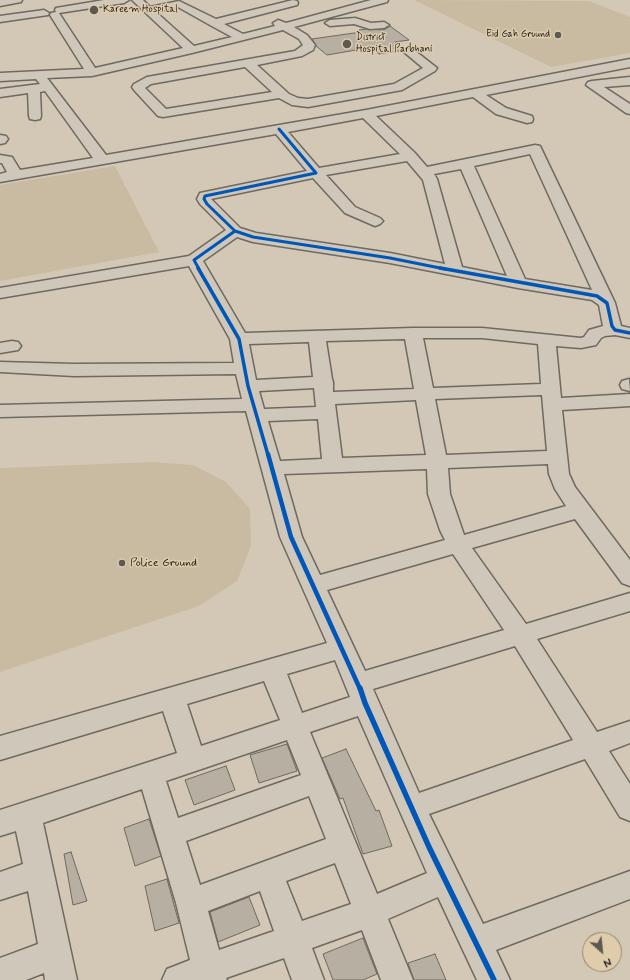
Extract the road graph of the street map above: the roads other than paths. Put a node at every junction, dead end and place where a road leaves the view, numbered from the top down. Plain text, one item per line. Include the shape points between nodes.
1 (17, 0) edge
2 (124, 0) edge
3 (138, 0) edge
4 (383, 0) edge
5 (194, 2) dead end
6 (0, 3) edge
7 (353, 3) edge
8 (33, 4) dead end
9 (178, 4) junction
10 (149, 10) junction
11 (306, 10) edge
12 (50, 13) junction
13 (0, 19) edge
14 (214, 23) junction
15 (281, 25) junction
16 (384, 25) dead end
17 (238, 36) junction
18 (189, 48) junction
19 (410, 52) dead end
20 (249, 64) junction
21 (629, 64) edge
22 (87, 71) junction
23 (39, 75) junction
24 (0, 77) edge
25 (630, 81) edge
26 (48, 87) junction
27 (34, 89) junction
28 (0, 93) edge
29 (475, 93) junction
30 (281, 94) junction
31 (630, 110) edge
32 (366, 114) junction
33 (35, 116) dead end
34 (527, 119) dead end
35 (279, 129) junction
36 (410, 156) junction
37 (0, 159) edge
38 (102, 160) junction
39 (466, 163) junction
40 (425, 172) junction
41 (316, 173) junction
42 (16, 175) junction
43 (0, 178) edge
44 (374, 221) dead end
45 (235, 231) junction
46 (194, 260) junction
47 (455, 271) junction
48 (518, 283) junction
49 (0, 293) edge
50 (605, 300) junction
51 (622, 332) edge
52 (413, 333) junction
53 (318, 337) junction
54 (546, 339) junction
55 (240, 340) junction
56 (0, 367) edge
57 (630, 390) edge
58 (250, 393) junction
59 (426, 394) junction
60 (551, 397) junction
61 (326, 398) junction
62 (0, 411) edge
63 (558, 457) junction
64 (437, 462) junction
65 (333, 465) junction
66 (272, 468) junction
67 (580, 510) junction
68 (458, 544) junction
69 (630, 577) edge
70 (313, 585) junction
71 (630, 602) edge
72 (521, 635) junction
73 (342, 648) junction
74 (272, 669) junction
75 (361, 693) junction
76 (172, 698) junction
77 (296, 725) junction
78 (630, 732) edge
79 (590, 745) junction
80 (0, 748) edge
81 (192, 759) junction
82 (150, 775) junction
83 (318, 781) junction
84 (411, 808) junction
85 (630, 808) edge
86 (7, 816) edge
87 (169, 834) junction
88 (344, 846) junction
89 (39, 873) junction
90 (269, 874) junction
91 (445, 880) junction
92 (630, 885) edge
93 (0, 886) edge
94 (191, 904) junction
95 (370, 912) junction
96 (293, 939) junction
97 (476, 942) junction
98 (58, 967) edge
99 (0, 974) edge
100 (210, 974) edge
101 (178, 980) edge
102 (308, 980) edge
103 (397, 980) edge
104 (494, 980) edge

1 - 6 street
2 - 12 street
3 - 10 street
4 - 7 street
5 - 9 street
7 - 11 street
8 - 12 street
9 - 10 street
9 - 14 street
10 - 18 street
11 - 14 street
11 - 15 street
11 - 16 street via 328,23 354,21 370,26
12 - 13 street
12 - 22 street
14 - 17 street
15 - 17 street
15 - 20 street via 307,41 309,45 306,50
17 - 18 street
18 - 22 street
19 - 30 street via 431,68 396,88 308,103 292,100
20 - 30 street
20 - 30 street via 146,81 138,87 163,113
21 - 29 street
22 - 23 street
23 - 24 street
23 - 26 street
25 - 31 street via 592,86
26 - 27 street
26 - 38 street
27 - 28 street
27 - 33 street
29 - 32 street
29 - 34 street via 501,111
32 - 35 street
32 - 36 street
35 - 38 street
35 - 41 street
36 - 40 street
36 - 41 street
37 - 42 street via 7,160
38 - 42 street
39 - 40 street
39 - 48 street
39 - 50 street via 535,149
40 - 47 street via 430,179
41 - 44 street via 350,210
41 - 45 street via 205,196 207,204
42 - 43 street
45 - 46 street
45 - 47 street via 278,242 390,258
46 - 49 street
46 - 55 street
47 - 48 street
48 - 50 street via 597,296
50 - 51 street via 608,303 612,326
51 - 54 street via 601,331 594,334 590,341 581,343
52 - 53 street
52 - 54 street via 482,333
52 - 59 street
53 - 55 street
53 - 61 street
54 - 60 street
55 - 58 street
56 - 58 street via 74,370
57 - 60 street
58 - 61 street
58 - 61 street
58 - 62 street
58 - 66 street
59 - 60 street
59 - 61 street
59 - 64 street
60 - 63 street
61 - 65 street
63 - 64 street
63 - 67 street via 559,474 565,489
64 - 65 street
64 - 68 street via 439,494
65 - 66 street
66 - 70 street via 291,536
67 - 68 street
67 - 69 street
68 - 70 street
68 - 72 street
70 - 73 street
71 - 72 street
72 - 75 street
72 - 79 street
73 - 74 street
73 - 75 street
74 - 76 street
74 - 77 street
75 - 77 street
75 - 84 street
76 - 80 street
76 - 81 street
77 - 81 street
77 - 83 street
78 - 79 street
79 - 84 street
79 - 85 street
81 - 82 street
82 - 86 street
82 - 87 street
83 - 87 street
83 - 88 street
84 - 91 street
86 - 89 street
87 - 94 street
88 - 90 street
88 - 95 street
89 - 93 street
89 - 98 street
90 - 94 street
90 - 96 street
91 - 95 street
91 - 97 street
92 - 97 street
94 - 100 street
95 - 96 street
95 - 103 street
96 - 100 street
96 - 102 street
97 - 104 street
98 - 99 street
100 - 101 street

